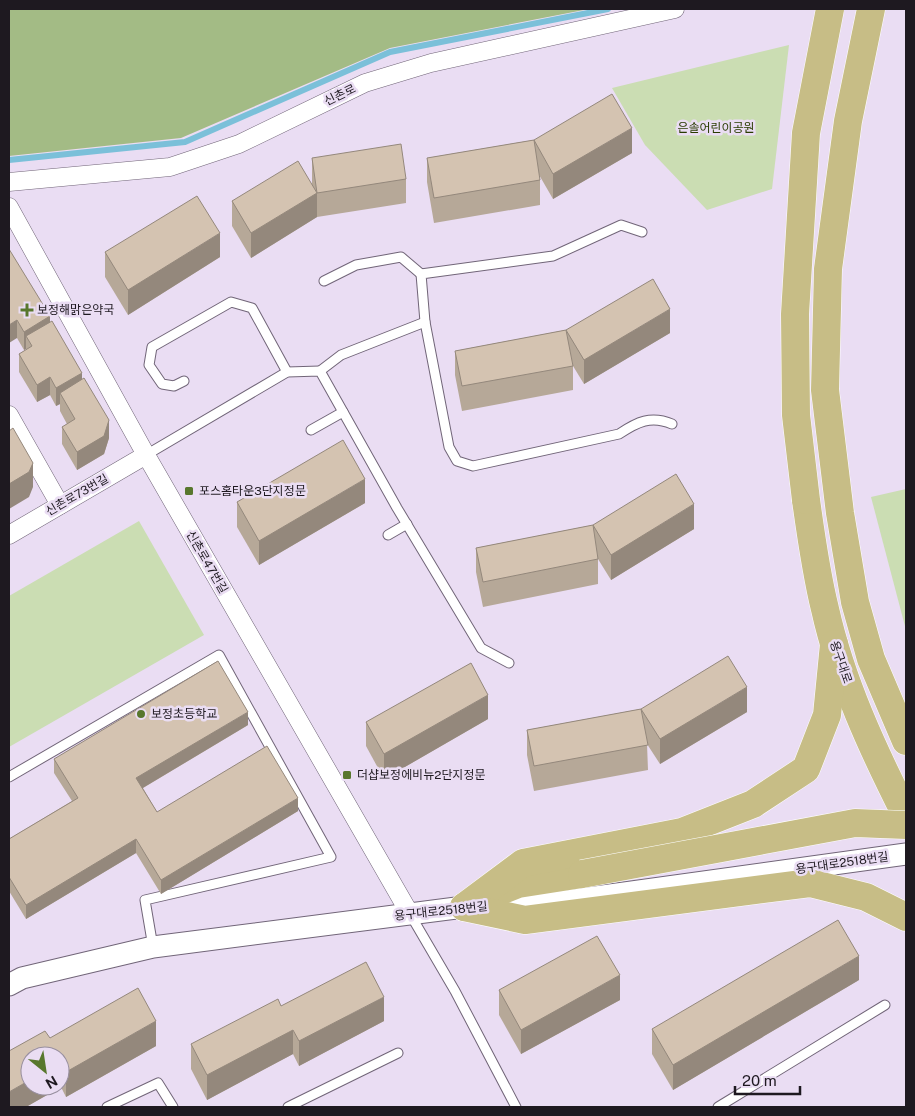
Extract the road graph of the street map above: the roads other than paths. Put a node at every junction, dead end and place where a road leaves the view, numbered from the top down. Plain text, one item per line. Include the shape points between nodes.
1 (675, 9) edge
2 (830, 9) edge
3 (871, 9) edge
4 (9, 182) edge
5 (9, 208) edge
6 (642, 232) dead end
7 (421, 274) junction
8 (324, 281) dead end
9 (425, 322) junction
10 (320, 371) junction
11 (287, 372) junction
12 (184, 381) dead end
13 (343, 412) junction
14 (9, 415) edge
15 (672, 424) dead end
16 (311, 430) dead end
17 (146, 455) junction
18 (60, 505) junction
19 (407, 524) junction
20 (9, 535) edge
21 (388, 535) dead end
22 (825, 609) junction
23 (834, 644) junction
24 (509, 663) dead end
25 (903, 733) edge
26 (9, 777) edge
27 (906, 815) edge
28 (906, 825) edge
29 (906, 854) edge
30 (464, 906) junction
31 (410, 914) junction
32 (906, 917) edge
33 (153, 947) junction
34 (9, 985) edge
35 (885, 1005) dead end
36 (398, 1053) dead end
37 (107, 1107) edge
38 (173, 1107) edge
39 (288, 1107) edge
40 (516, 1107) edge
41 (718, 1107) edge

1 - 4 street, 신촌로 via 391,74 365,83 239,144 170,166
2 - 22 main road, 용구대로, bridge via 806,133 796,314 796,415 812,544
3 - 25 main road via 848,121 828,269 825,390 840,513 856,602 871,659
5 - 17 street, 신촌로47번길
6 - 7 lane via 621,225 553,256
7 - 8 lane via 401,256 356,265
7 - 9 lane
9 - 10 lane via 341,355
9 - 15 lane via 449,446 457,461 473,466 619,434 638,421 658,418
10 - 11 lane
10 - 13 lane
11 - 12 lane via 252,308 231,302 152,347 149,365 162,384 174,386
11 - 17 lane
13 - 16 lane
13 - 19 lane
14 - 18 street
17 - 18 street, 신촌로73번길
17 - 31 street, 신촌로47번길
18 - 20 street, 신촌로73번길
19 - 21 lane
19 - 24 lane via 481,648
22 - 23 main road, 용구대로
22 - 25 main road via 841,631 880,737 891,743
23 - 27 main road, 용구대로 via 855,704
23 - 30 main road via 827,716 806,769 753,804 682,832 523,863
26 - 33 lane via 219,655 331,857 145,900
28 - 30 main road, bridge via 855,824 518,884
29 - 30 street, 용구대로2518번길 via 538,905
30 - 31 street, 용구대로2518번길
30 - 32 main road via 525,920 810,883 866,897
31 - 33 street, 용구대로2518번길
31 - 40 lane
33 - 34 street, 용구대로2518번길 via 22,978
35 - 41 lane
36 - 39 lane
37 - 38 lane via 158,1083

